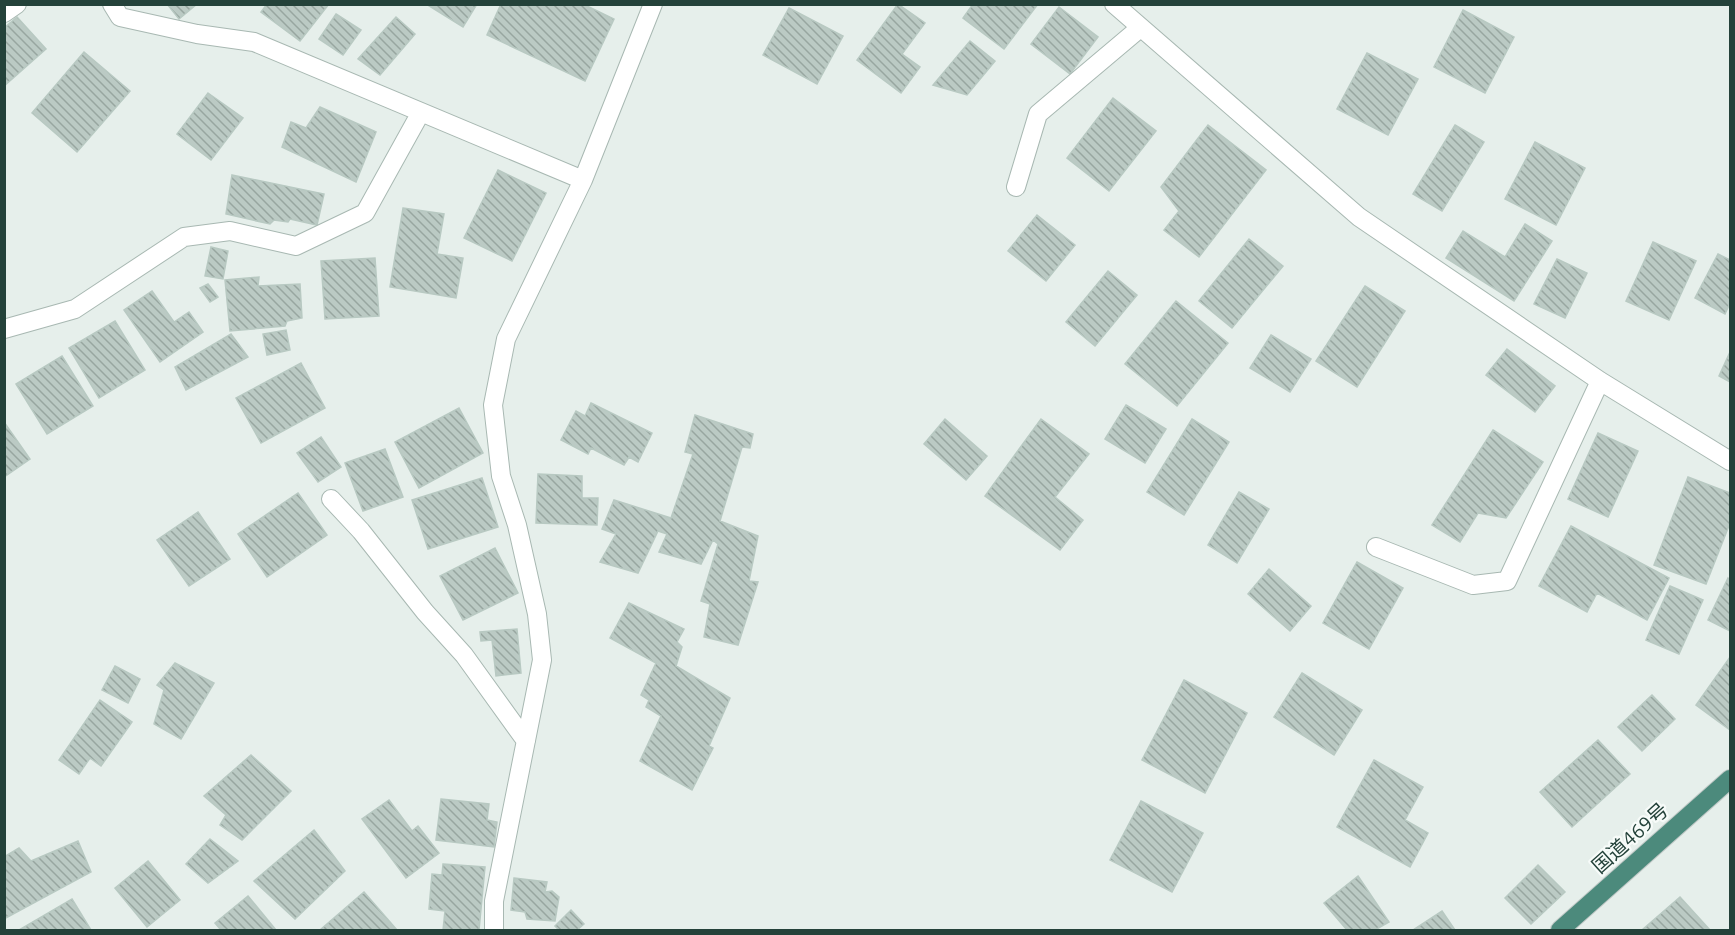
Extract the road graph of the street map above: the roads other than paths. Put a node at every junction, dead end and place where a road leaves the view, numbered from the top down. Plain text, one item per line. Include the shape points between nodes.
1 (17, 4) edge
2 (112, 4) edge
3 (653, 4) edge
4 (1114, 4) edge
5 (4, 13) edge
6 (1140, 28) junction
7 (421, 112) junction
8 (582, 180) junction
9 (1016, 187) dead end
10 (4, 329) edge
11 (1600, 381) junction
12 (1731, 461) edge
13 (331, 499) dead end
14 (1376, 547) dead end
15 (526, 741) junction
16 (1731, 779) edge
17 (494, 930) edge
18 (1560, 930) edge

1 - 5 street
2 - 7 street via 120,17 254,42
3 - 8 street
4 - 6 street
6 - 9 street via 1038,114
6 - 11 street via 1359,217
7 - 8 street
7 - 10 street via 365,213 296,246 230,231 184,237 75,309
8 - 15 street via 506,339 492,405 501,476 517,525 542,660
11 - 12 street
11 - 14 street via 1507,582 1473,585
13 - 15 street via 464,655
15 - 17 street via 494,901
16 - 18 highway, 国道469号

